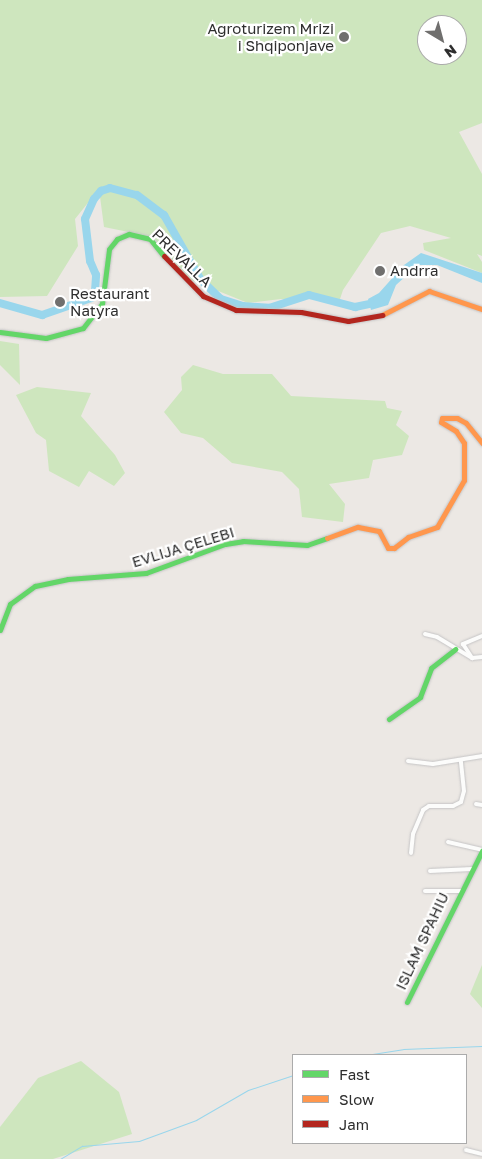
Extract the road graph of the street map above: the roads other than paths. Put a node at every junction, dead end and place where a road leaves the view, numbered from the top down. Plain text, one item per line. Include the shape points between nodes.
1 (482, 309) edge
2 (0, 332) edge
3 (482, 443) edge
4 (0, 630) edge
5 (425, 634) dead end
6 (482, 636) edge
7 (455, 649) junction
8 (482, 657) edge
9 (472, 658) junction
10 (389, 719) dead end
11 (482, 756) edge
12 (461, 760) junction
13 (408, 761) dead end
14 (476, 804) dead end
15 (482, 805) edge
16 (448, 842) dead end
17 (482, 850) edge
18 (411, 853) dead end
19 (472, 869) junction
20 (430, 871) dead end
21 (425, 890) dead end
22 (460, 891) junction
23 (407, 1002) dead end
24 (466, 1150) dead end
25 (482, 1154) edge

1 - 2 street, PREVALLA via 429,291 416,295 389,314 348,321 301,312 236,310 206,298 179,274 150,240 143,236 125,235 109,249 102,304 83,328 46,338
3 - 4 street, EVLIJA ÇELEBI via 466,423 457,418 442,418 442,422 456,430 464,444 464,480 437,526 408,537 394,548 388,548 379,531 370,528 346,530 307,545 243,541 225,544 146,573 68,579 35,586 10,604
5 - 7 street via 437,637
6 - 9 street via 463,644
7 - 9 street
7 - 10 street via 431,668 420,697
8 - 9 street
11 - 12 street
12 - 13 street via 433,764
12 - 18 street via 464,791 461,802 453,806 429,806 423,810
14 - 15 street
16 - 17 street, ISLAM SPAHIU
17 - 19 street, ISLAM SPAHIU
19 - 20 street
19 - 22 street, ISLAM SPAHIU
21 - 22 street, ISLAM SPAHIU
22 - 23 street, ISLAM SPAHIU
24 - 25 street

